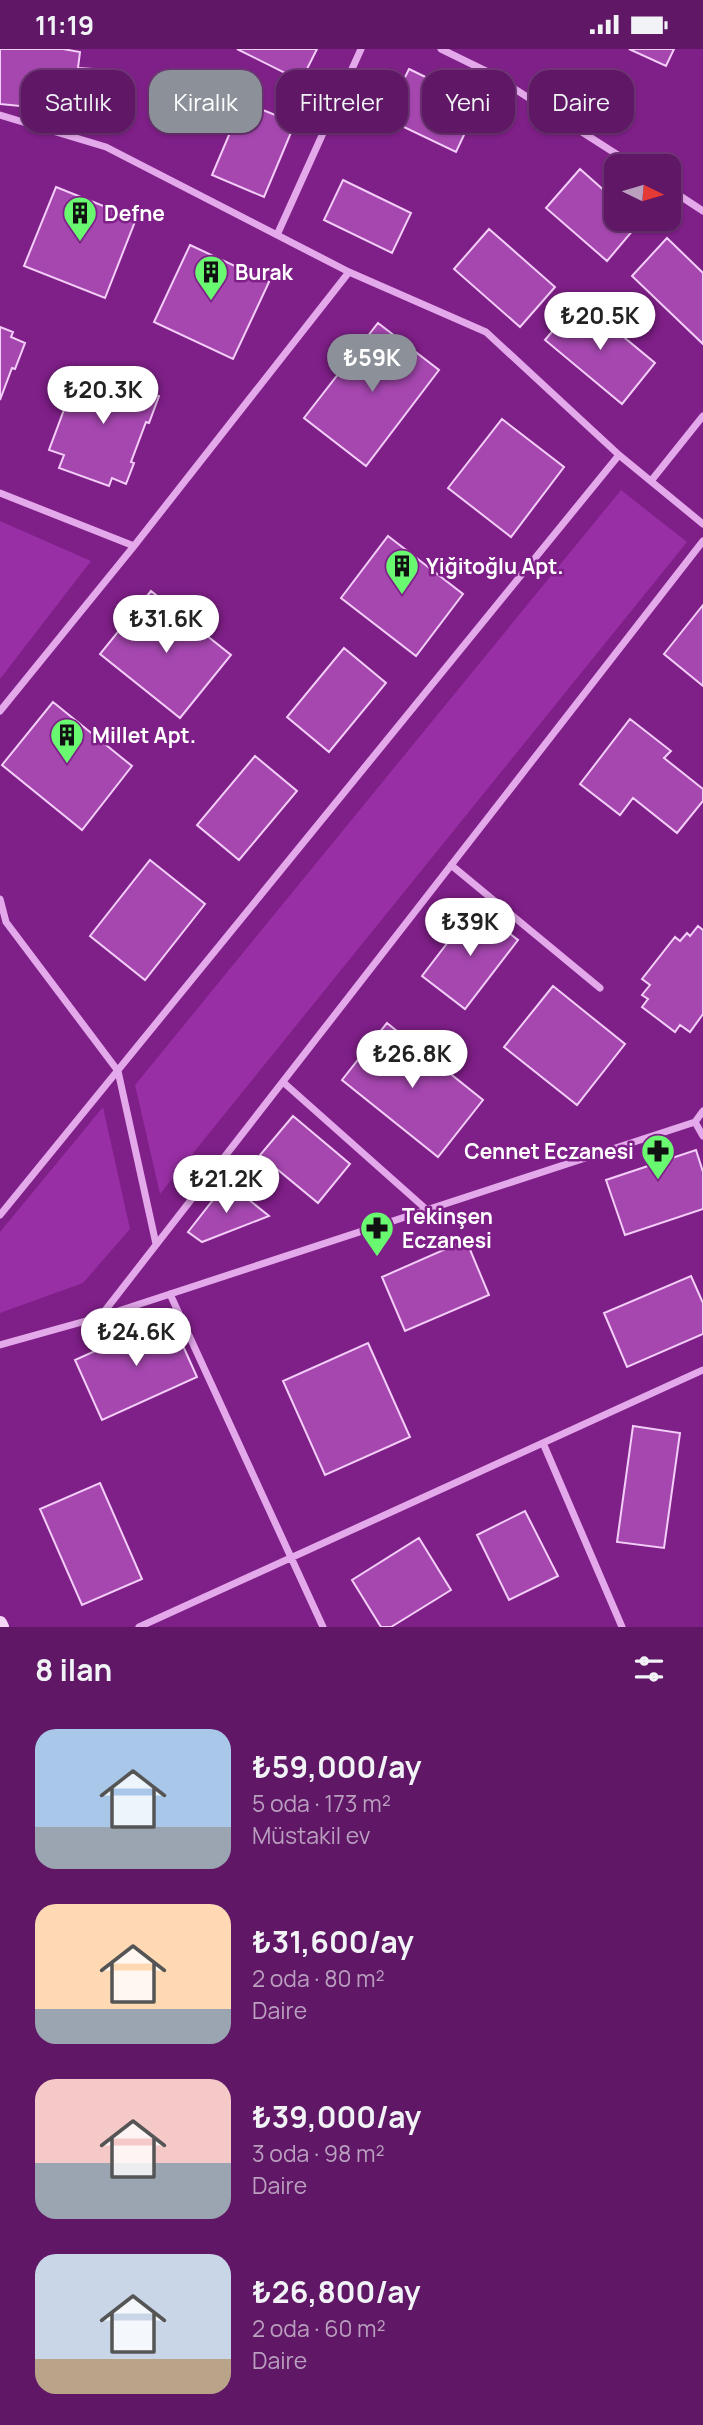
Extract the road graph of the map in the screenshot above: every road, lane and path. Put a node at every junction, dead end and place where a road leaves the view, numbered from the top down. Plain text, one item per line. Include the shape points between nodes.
1 (361, 49) edge
2 (441, 49) edge
3 (0, 115) edge
4 (616, 154) edge
5 (681, 197) edge
6 (703, 211) edge
7 (277, 235) junction
8 (349, 272) junction
9 (703, 416) edge
10 (619, 455) junction
11 (651, 481) junction
12 (0, 493) edge
13 (703, 524) edge
14 (703, 541) edge
15 (134, 546) junction
16 (0, 711) edge
17 (451, 865) junction
18 (0, 899) edge
19 (600, 988) dead end
20 (118, 1072) junction
21 (282, 1082) junction
22 (703, 1111) edge
23 (695, 1122) junction
24 (703, 1136) edge
25 (427, 1210) junction
26 (0, 1215) edge
27 (156, 1244) junction
28 (170, 1294) junction
29 (100, 1317) junction
30 (0, 1345) edge
31 (703, 1370) edge
32 (543, 1443) junction
33 (292, 1559) junction
34 (139, 1627) edge
35 (323, 1627) edge
36 (622, 1627) edge

1 - 7 street
2 - 4 street via 490,73
3 - 7 street via 106,147
5 - 6 street
7 - 8 street
8 - 10 street via 486,332
8 - 15 street
9 - 11 street
10 - 11 street
10 - 20 street
11 - 13 street
12 - 15 street
14 - 17 street
15 - 16 street
17 - 19 street
17 - 21 street
18 - 20 street via 6,922
20 - 26 street
20 - 27 street
21 - 25 street
21 - 27 street
22 - 23 street
23 - 24 street
23 - 25 street
25 - 28 street
27 - 29 street
28 - 29 street
28 - 33 street
29 - 30 street
31 - 32 street
32 - 33 street
32 - 36 street
33 - 34 street
33 - 35 street

